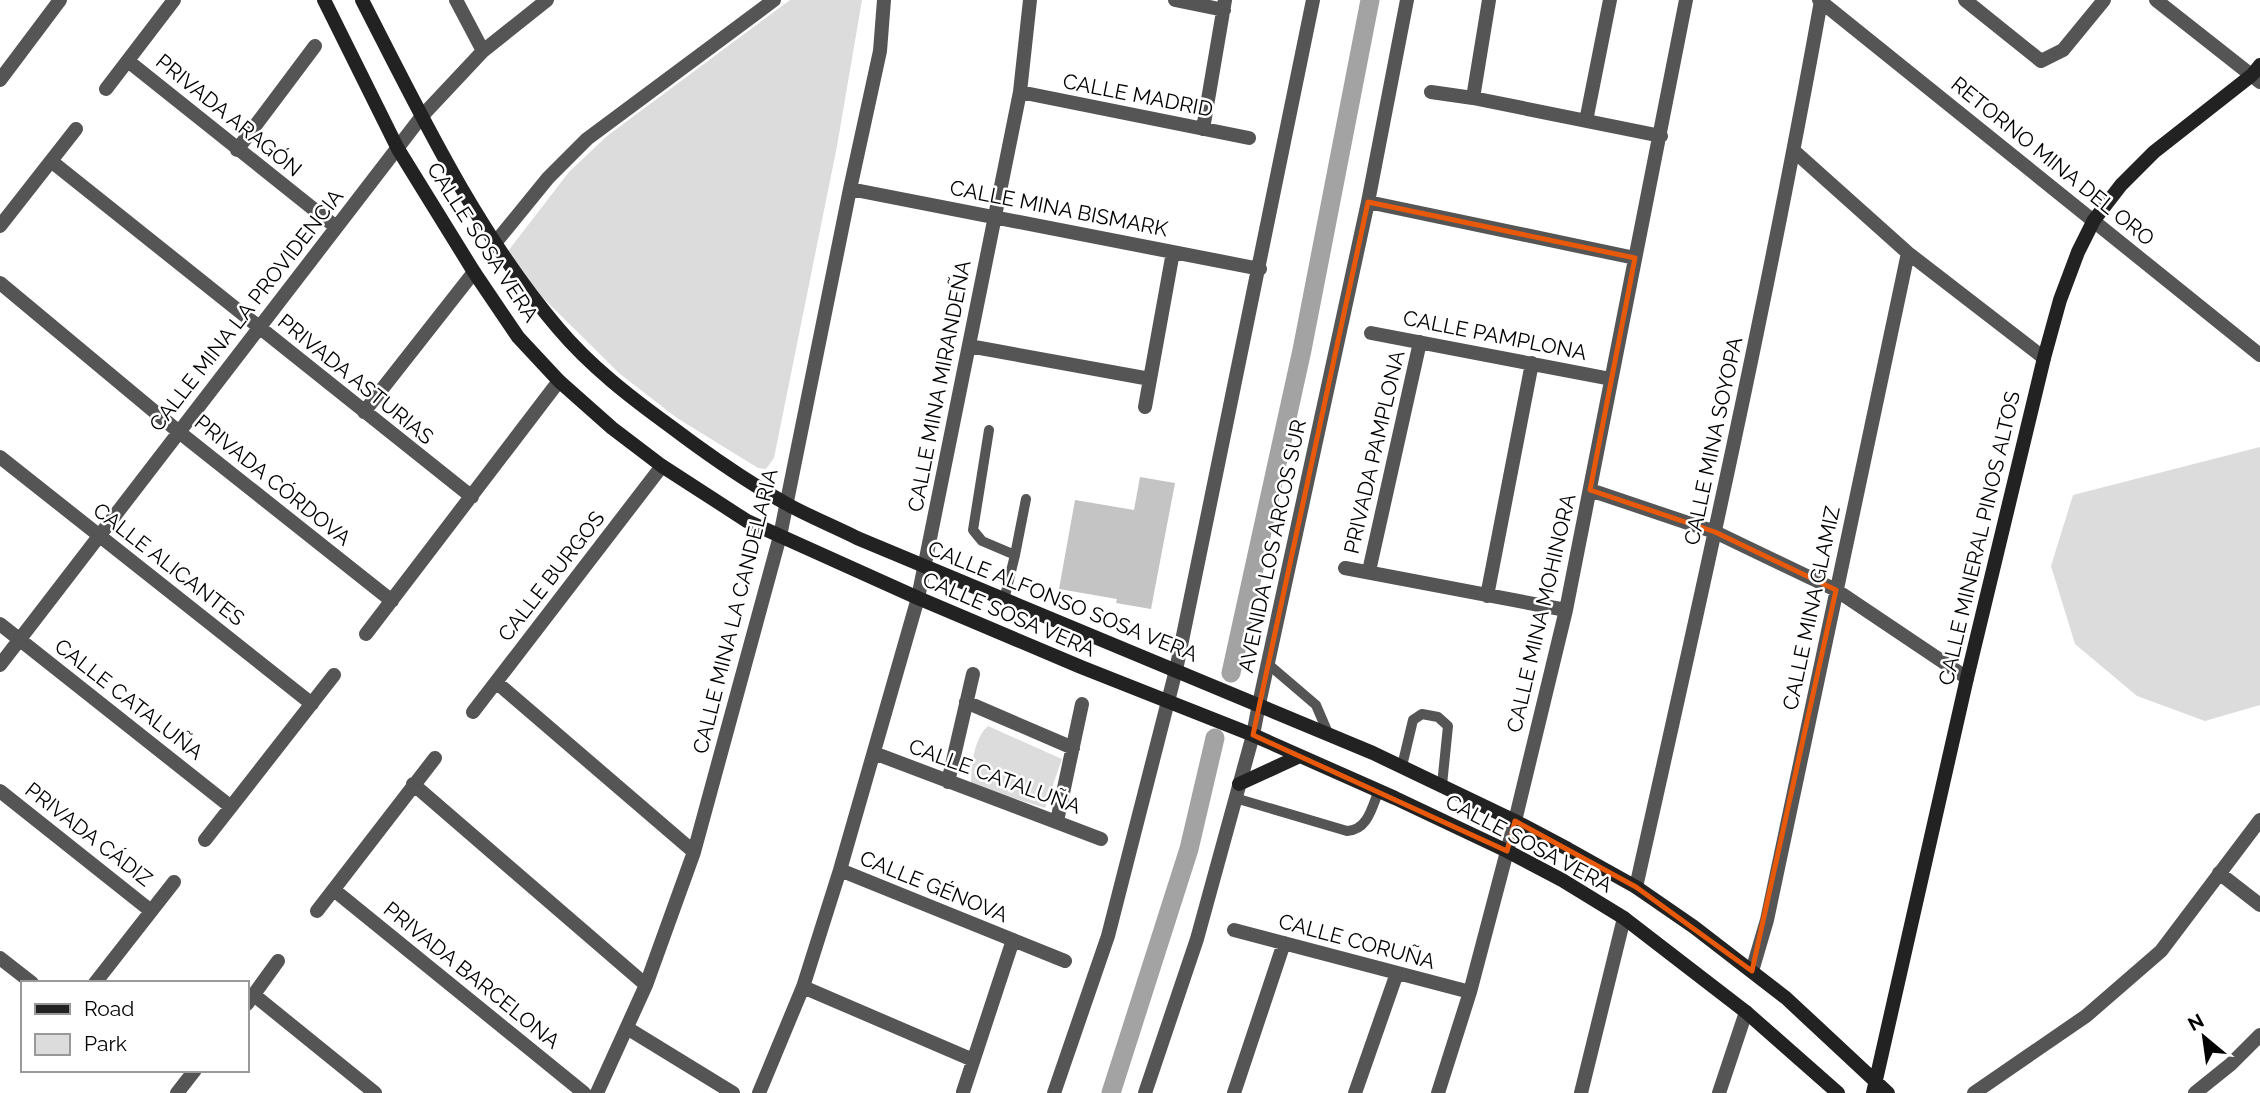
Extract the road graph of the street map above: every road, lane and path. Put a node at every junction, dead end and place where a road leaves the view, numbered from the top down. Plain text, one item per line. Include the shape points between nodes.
1 (60, 0) edge
2 (174, 0) edge
3 (324, 0) edge
4 (362, 0) edge
5 (456, 0) edge
6 (547, 0) edge
7 (774, 0) edge
8 (884, 0) edge
9 (1030, 0) edge
10 (1175, 0) edge
11 (1313, 0) edge
12 (1407, 0) edge
13 (1489, 0) edge
14 (1610, 0) edge
15 (1686, 0) edge
16 (1965, 0) edge
17 (2104, 0) edge
18 (2156, 0) edge
19 (1820, 1) edge
20 (1224, 5) edge
21 (315, 46) dead end
22 (483, 51) junction
23 (128, 61) junction
24 (2257, 74) edge
25 (0, 80) edge
26 (106, 89) dead end
27 (1020, 92) junction
28 (1431, 92) dead end
29 (1473, 98) junction
30 (422, 116) junction
31 (1586, 121) junction
32 (76, 129) dead end
33 (1203, 129) junction
34 (1661, 136) junction
35 (1249, 138) dead end
36 (398, 149) junction
37 (237, 150) junction
38 (1794, 150) junction
39 (51, 160) junction
40 (850, 189) junction
41 (1368, 202) junction
42 (993, 216) junction
43 (2094, 220) junction
44 (0, 226) edge
45 (336, 228) junction
46 (495, 243) junction
47 (1173, 251) junction
48 (1909, 253) junction
49 (1635, 258) junction
50 (1260, 269) junction
51 (474, 272) junction
52 (0, 283) edge
53 (259, 328) junction
54 (1371, 333) dead end
55 (1420, 342) junction
56 (969, 345) junction
57 (2260, 355) edge
58 (2044, 358) junction
59 (1532, 363) junction
60 (1150, 379) junction
61 (1611, 379) junction
62 (559, 382) junction
63 (1145, 407) dead end
64 (364, 412) junction
65 (989, 430) dead end
66 (179, 432) junction
67 (0, 457) edge
68 (662, 466) junction
69 (1590, 490) junction
70 (472, 497) junction
71 (1026, 499) dead end
72 (786, 504) junction
73 (1715, 532) junction
74 (99, 536) junction
75 (780, 536) junction
76 (1015, 555) junction
77 (925, 567) junction
78 (1346, 568) dead end
79 (1369, 571) junction
80 (1836, 590) junction
81 (1487, 596) junction
82 (918, 598) junction
83 (1004, 600) junction
84 (392, 601) junction
85 (1566, 610) junction
86 (0, 624) edge
87 (366, 634) dead end
88 (20, 640) junction
89 (1268, 664) junction
90 (0, 665) edge
91 (1176, 670) junction
92 (973, 674) dead end
93 (334, 675) dead end
94 (1967, 678) junction
95 (496, 682) junction
96 (1169, 701) junction
97 (967, 702) junction
98 (312, 704) junction
99 (1082, 704) dead end
100 (1259, 704) junction
101 (473, 712) dead end
102 (1328, 733) junction
103 (1253, 735) junction
104 (1073, 748) junction
105 (874, 753) junction
106 (1300, 756) junction
107 (435, 758) dead end
108 (1402, 766) junction
109 (948, 782) junction
110 (413, 784) junction
111 (1442, 785) junction
112 (1378, 790) junction
113 (0, 791) edge
114 (1237, 791) junction
115 (232, 807) junction
116 (2260, 820) edge
117 (1057, 821) junction
118 (1515, 821) junction
119 (1101, 839) dead end
120 (205, 840) dead end
121 (1507, 851) junction
122 (694, 852) junction
123 (840, 870) junction
124 (2219, 873) junction
125 (174, 882) dead end
126 (1636, 887) junction
127 (334, 890) junction
128 (2260, 905) edge
129 (151, 911) junction
130 (317, 911) dead end
131 (1624, 918) junction
132 (1234, 930) dead end
133 (1013, 940) junction
134 (1283, 943) junction
135 (0, 958) edge
136 (278, 961) dead end
137 (1065, 961) dead end
138 (1752, 971) junction
139 (1397, 973) junction
140 (29, 981) edge
141 (97, 981) edge
142 (646, 985) junction
143 (803, 987) junction
144 (1470, 992) junction
145 (250, 999) edge
146 (1746, 1012) junction
147 (627, 1028) junction
148 (2260, 1035) edge
149 (973, 1060) junction
150 (193, 1072) edge
151 (1875, 1087) edge
152 (963, 1092) edge
153 (177, 1093) edge
154 (375, 1093) edge
155 (584, 1093) edge
156 (597, 1093) edge
157 (733, 1093) edge
158 (759, 1093) edge
159 (1054, 1093) edge
160 (1144, 1093) edge
161 (1234, 1093) edge
162 (1355, 1093) edge
163 (1437, 1093) edge
164 (1581, 1093) edge
165 (1719, 1093) edge
166 (1838, 1093) edge
167 (1888, 1093) edge
168 (1974, 1093) edge
169 (2195, 1093) edge

1 - 25 street
2 - 23 street, PRIVADA ARAGÓN
3 - 36 main road, CALLE SOSA VERA
4 - 30 main road, CALLE ALFONSO SOSA VERA
5 - 22 street
6 - 22 street, CALLE MINA LA PROVIDENCIA
7 - 46 street via 587,139
8 - 40 street, CALLE MINA LA CANDELARIA via 880,51
9 - 27 street, CALLE MINA MIRANDEÑA
10 - 20 street
11 - 50 street
12 - 41 street, AVENIDA LOS ARCOS SUR
13 - 29 street
14 - 31 street
15 - 34 street, CALLE MINA MOHINORA
16 - 17 street via 2041,61 2063,50
18 - 24 street
19 - 38 street, CALLE MINA SOYOPA
19 - 43 street, RETORNO MINA DEL ORO
20 - 33 street
21 - 37 street
22 - 30 street, CALLE MINA LA PROVIDENCIA
23 - 26 street, PRIVADA ARAGÓN
23 - 37 street, PRIVADA ARAGÓN
24 - 43 main road, CALLE MINERAL PINOS ALTOS via 2154,152
27 - 33 street, CALLE MADRID
27 - 42 street, CALLE MINA MIRANDEÑA
28 - 29 street
29 - 31 street
30 - 36 street, CALLE MINA LA PROVIDENCIA
30 - 46 main road, CALLE ALFONSO SOSA VERA
31 - 34 street
32 - 39 street
33 - 35 street, CALLE MADRID
34 - 49 street, CALLE MINA MOHINORA
36 - 45 street, CALLE MINA LA PROVIDENCIA
36 - 51 main road, CALLE SOSA VERA
37 - 45 street, PRIVADA ARAGÓN
38 - 48 street
38 - 73 street, CALLE MINA SOYOPA
39 - 44 street
39 - 53 street, PRIVADA ASTURIAS
40 - 42 street, CALLE MINA BISMARK
40 - 72 street, CALLE MINA LA CANDELARIA
41 - 49 street
41 - 89 street, AVENIDA LOS ARCOS SUR
42 - 47 street, CALLE MINA BISMARK
42 - 56 street, CALLE MINA MIRANDEÑA
43 - 57 street, RETORNO MINA DEL ORO
43 - 58 main road, CALLE MINERAL PINOS ALTOS via 2060,300
45 - 53 street, CALLE MINA LA PROVIDENCIA
46 - 72 main road, CALLE ALFONSO SOSA VERA via 585,358 692,443
47 - 50 street, CALLE MINA BISMARK
47 - 60 street
48 - 58 street
48 - 80 street, CALLE MINA GLAMIZ
49 - 61 street, CALLE MINA MOHINORA
50 - 91 street
51 - 62 main road, CALLE SOSA VERA via 519,337
51 - 64 street
52 - 66 street, PRIVADA CÓRDOVA
53 - 64 street, PRIVADA ASTURIAS
53 - 66 street, CALLE MINA LA PROVIDENCIA
54 - 55 street, CALLE PAMPLONA
55 - 59 street, CALLE PAMPLONA
55 - 79 street, PRIVADA PAMPLONA
56 - 60 street
56 - 77 street, CALLE MINA MIRANDEÑA
58 - 94 main road, CALLE MINERAL PINOS ALTOS
59 - 61 street, CALLE PAMPLONA
59 - 81 street
60 - 63 street
61 - 69 street, CALLE MINA MOHINORA
62 - 68 main road, CALLE SOSA VERA
62 - 70 street
64 - 70 street, PRIVADA ASTURIAS
65 - 76 lane via 973,530 982,541
66 - 74 street, CALLE MINA LA PROVIDENCIA
66 - 84 street, PRIVADA CÓRDOVA
67 - 74 street, CALLE ALICANTES
68 - 75 main road, CALLE SOSA VERA via 747,521
68 - 95 street, CALLE BURGOS
69 - 73 street
69 - 85 street, CALLE MINA MOHINORA
70 - 84 street
71 - 76 lane
72 - 75 street, CALLE MINA LA CANDELARIA
72 - 77 main road, CALLE ALFONSO SOSA VERA
73 - 80 street
73 - 126 street, CALLE MINA SOYOPA
74 - 88 street, CALLE MINA LA PROVIDENCIA
74 - 98 street, CALLE ALICANTES
75 - 82 main road, CALLE SOSA VERA
75 - 122 street, CALLE MINA LA CANDELARIA
76 - 83 lane
77 - 82 street, CALLE MINA MIRANDEÑA
77 - 83 main road, CALLE ALFONSO SOSA VERA
78 - 79 street
79 - 81 street
80 - 94 street
80 - 138 street, CALLE MINA GLAMIZ via 1767,920
81 - 85 street
82 - 96 main road, CALLE SOSA VERA
82 - 105 street, CALLE MINA MIRANDEÑA
83 - 91 main road, CALLE ALFONSO SOSA VERA
84 - 87 street
85 - 118 street, CALLE MINA MOHINORA
86 - 88 street, CALLE CATALUÑA
88 - 90 street, CALLE MINA LA PROVIDENCIA
88 - 115 street, CALLE CATALUÑA
89 - 100 street, AVENIDA LOS ARCOS SUR
89 - 102 lane via 1311,698
91 - 96 street
91 - 100 main road, CALLE ALFONSO SOSA VERA
92 - 97 street
93 - 98 street
94 - 151 main road, CALLE MINERAL PINOS ALTOS
95 - 101 street, CALLE BURGOS
95 - 122 street
96 - 103 main road, CALLE SOSA VERA
96 - 159 street via 1108,936
97 - 104 street
97 - 109 street
98 - 115 street
99 - 104 street
100 - 102 main road, CALLE ALFONSO SOSA VERA
100 - 103 street, AVENIDA LOS ARCOS SUR
102 - 108 main road, CALLE ALFONSO SOSA VERA
103 - 106 main road, CALLE SOSA VERA
103 - 114 street, AVENIDA LOS ARCOS SUR
104 - 117 street
105 - 109 street, CALLE CATALUÑA
105 - 123 street, CALLE MINA MIRANDEÑA
106 - 112 main road, CALLE SOSA VERA
106 - 114 main road
107 - 110 street
108 - 111 main road, CALLE ALFONSO SOSA VERA
108 - 111 lane via 1413,720 1422,714 1438,717 1448,726
109 - 117 street, CALLE CATALUÑA
110 - 127 street
110 - 142 street
111 - 118 main road, CALLE ALFONSO SOSA VERA
112 - 114 lane via 1365,823 1348,831
112 - 121 main road, CALLE SOSA VERA
113 - 129 street, PRIVADA CÁDIZ
114 - 160 street, AVENIDA LOS ARCOS SUR via 1197,939
115 - 120 street
116 - 124 street
117 - 119 street, CALLE CATALUÑA
118 - 121 street, CALLE MINA MOHINORA
118 - 126 main road, CALLE ALFONSO SOSA VERA
121 - 131 main road, CALLE SOSA VERA
121 - 144 street, CALLE MINA MOHINORA
122 - 142 street, CALLE MINA LA CANDELARIA
123 - 133 street, CALLE GÉNOVA
123 - 143 street, CALLE MINA MIRANDEÑA
124 - 128 street
124 - 168 street via 2161,951 2086,1016
125 - 129 street, PRIVADA CÁDIZ
126 - 138 main road, CALLE ALFONSO SOSA VERA
127 - 130 street
127 - 155 street, PRIVADA BARCELONA
129 - 141 street, PRIVADA CÁDIZ
131 - 146 main road, CALLE SOSA VERA
131 - 164 street
132 - 134 street, CALLE CORUÑA
133 - 137 street, CALLE GÉNOVA
133 - 149 street, CALLE GÉNOVA
134 - 139 street, CALLE CORUÑA
134 - 161 street
135 - 140 street
136 - 145 street
138 - 151 main road, CALLE ALFONSO SOSA VERA via 1807,1016
139 - 144 street, CALLE CORUÑA
139 - 162 street
142 - 147 street, CALLE MINA LA CANDELARIA
143 - 149 street
143 - 158 street, CALLE MINA MIRANDEÑA
144 - 163 street, CALLE MINA MOHINORA
145 - 154 street
146 - 165 street
146 - 166 main road, CALLE SOSA VERA
147 - 156 street, CALLE MINA LA CANDELARIA
147 - 157 street
148 - 169 street
149 - 152 street, CALLE GÉNOVA
150 - 153 street
151 - 167 main road, CALLE ALFONSO SOSA VERA

